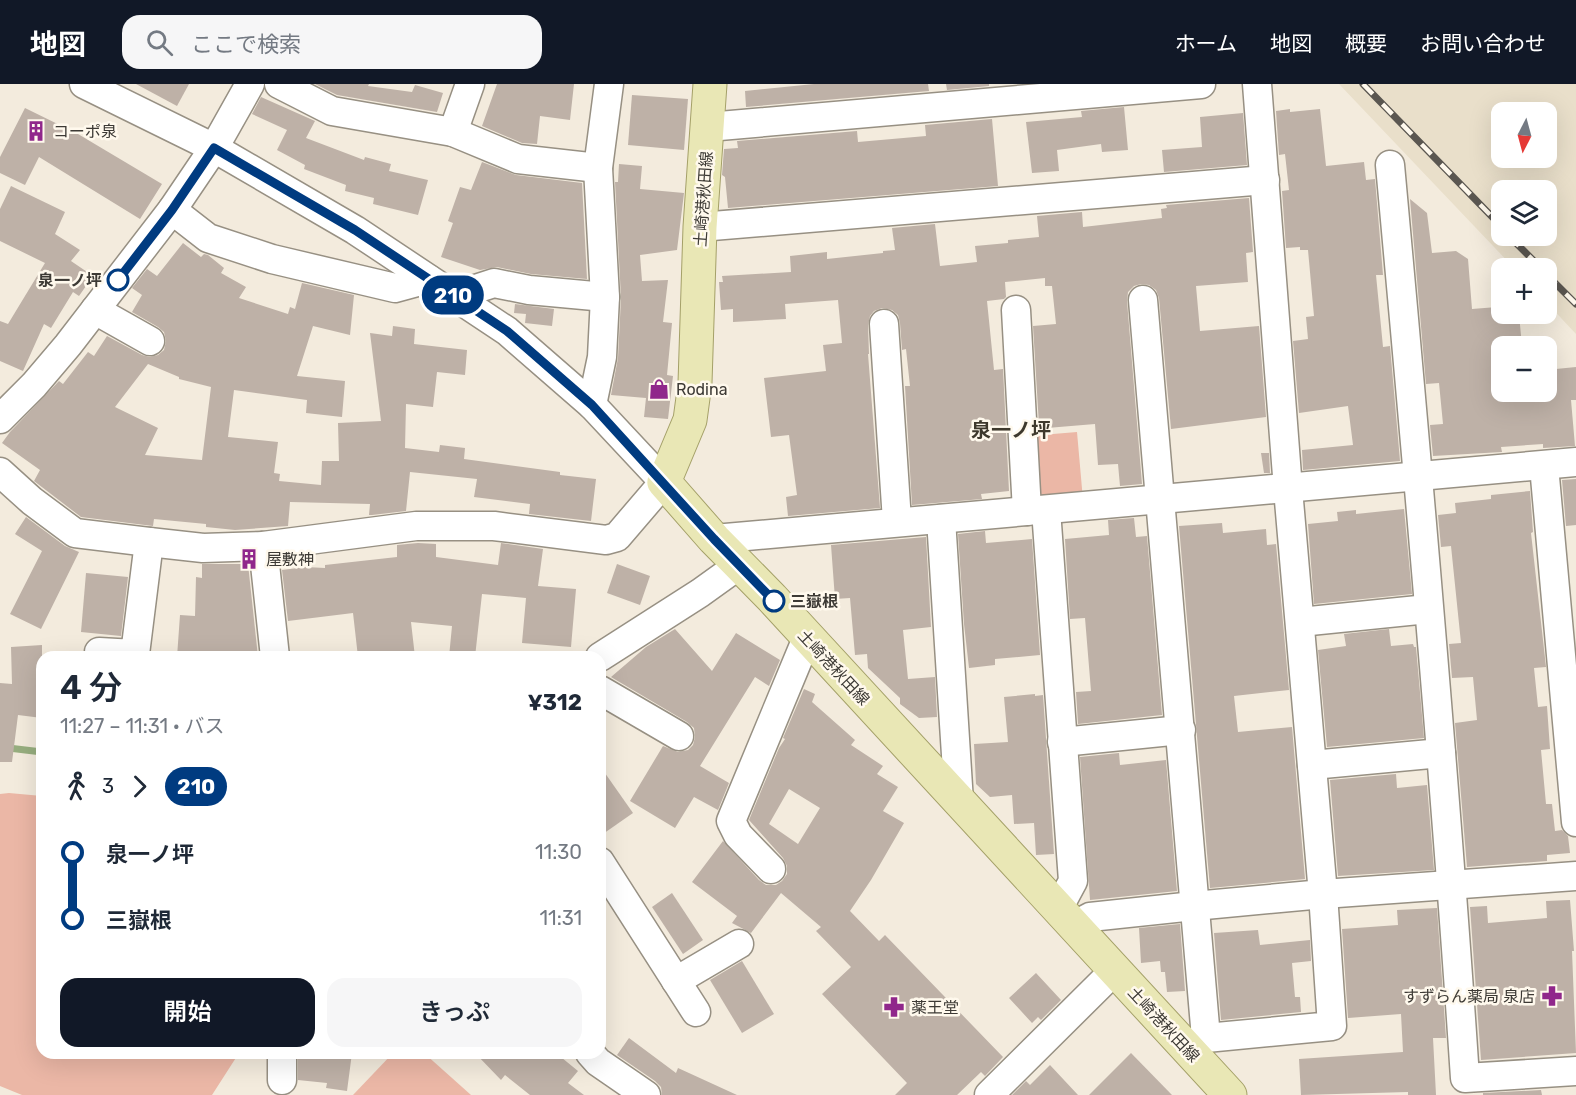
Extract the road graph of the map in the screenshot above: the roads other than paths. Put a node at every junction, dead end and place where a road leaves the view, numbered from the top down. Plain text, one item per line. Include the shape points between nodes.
1 (84, 84) edge
2 (250, 84) edge
3 (279, 84) edge
4 (470, 84) edge
5 (609, 84) edge
6 (710, 84) edge
7 (1201, 84) edge
8 (1257, 84) edge
9 (924, 95) edge
10 (708, 127) junction
11 (453, 132) junction
12 (214, 148) junction
13 (1390, 165) dead end
14 (598, 168) junction
15 (1265, 180) junction
16 (172, 210) junction
17 (700, 227) junction
18 (428, 279) junction
19 (454, 296) junction
20 (605, 297) junction
21 (1143, 300) dead end
22 (95, 310) junction
23 (1016, 310) dead end
24 (884, 324) dead end
25 (150, 341) dead end
26 (592, 405) junction
27 (0, 419) edge
28 (1576, 462) edge
29 (1544, 466) junction
30 (0, 472) edge
31 (1419, 477) junction
32 (664, 482) junction
33 (1288, 489) junction
34 (1159, 500) junction
35 (1036, 511) junction
36 (941, 519) junction
37 (897, 521) junction
38 (714, 539) junction
39 (149, 542) junction
40 (263, 546) junction
41 (739, 565) junction
42 (1566, 601) edge
43 (1428, 609) junction
44 (1300, 622) junction
45 (807, 638) junction
46 (135, 651) edge
47 (274, 651) edge
48 (606, 653) edge
49 (606, 693) edge
50 (1181, 730) junction
51 (679, 736) dead end
52 (1062, 742) junction
53 (1441, 753) junction
54 (1312, 765) junction
55 (959, 802) junction
56 (1576, 822) edge
57 (771, 869) dead end
58 (606, 871) edge
59 (1576, 876) edge
60 (1452, 885) junction
61 (1323, 894) junction
62 (1194, 906) junction
63 (1066, 918) junction
64 (739, 944) dead end
65 (1114, 970) junction
66 (676, 981) junction
67 (696, 1012) dead end
68 (1195, 1041) junction
69 (595, 1059) edge
70 (1576, 1071) edge
71 (646, 1095) edge
72 (989, 1095) edge
73 (1230, 1095) edge

1 - 12 street
2 - 12 street
3 - 11 street via 332,111
4 - 11 street
5 - 14 street
6 - 10 main road, 土崎港秋田線
7 - 9 street
8 - 15 street
9 - 10 street
10 - 17 main road, 土崎港秋田線
11 - 14 street via 518,159
12 - 16 street
12 - 18 street via 355,230
13 - 31 street
14 - 20 street
15 - 17 street
15 - 33 street
16 - 18 street via 208,238 272,259 395,288
16 - 22 street
17 - 32 main road, 土崎港秋田線 via 696,371 690,420
18 - 19 street
19 - 20 street via 494,283
19 - 26 street via 507,331
20 - 26 street via 602,357
21 - 34 street
22 - 25 street
22 - 27 street via 34,385
23 - 35 street
24 - 37 street
26 - 32 street
28 - 29 street
29 - 31 street
29 - 42 street
30 - 39 street via 75,533
31 - 33 street
31 - 43 street
32 - 38 main road, 土崎港秋田線
32 - 40 street via 617,537 606,540 494,526 416,526
33 - 34 street
33 - 44 street
34 - 35 street
34 - 50 street
35 - 36 street
35 - 52 street
36 - 37 street
36 - 55 street
37 - 38 street
38 - 41 main road, 土崎港秋田線
39 - 40 street via 203,548
39 - 46 street
40 - 47 street
41 - 45 main road, 土崎港秋田線
41 - 48 street
42 - 56 street
43 - 44 street
43 - 53 street
44 - 54 street
45 - 55 main road, 土崎港秋田線
45 - 57 street via 731,821 738,835
49 - 51 street
50 - 52 street
50 - 62 street
52 - 63 street via 1073,881
53 - 54 street
53 - 60 street
54 - 61 street
55 - 63 main road, 土崎港秋田線
58 - 66 street
59 - 60 street
60 - 61 street
60 - 70 street via 1465,1078
61 - 62 street
61 - 68 street via 1332,1026
62 - 63 street
62 - 68 street
63 - 65 main road, 土崎港秋田線
64 - 66 street
65 - 68 main road, 土崎港秋田線
65 - 72 street
66 - 67 street
68 - 73 main road, 土崎港秋田線
69 - 71 street

